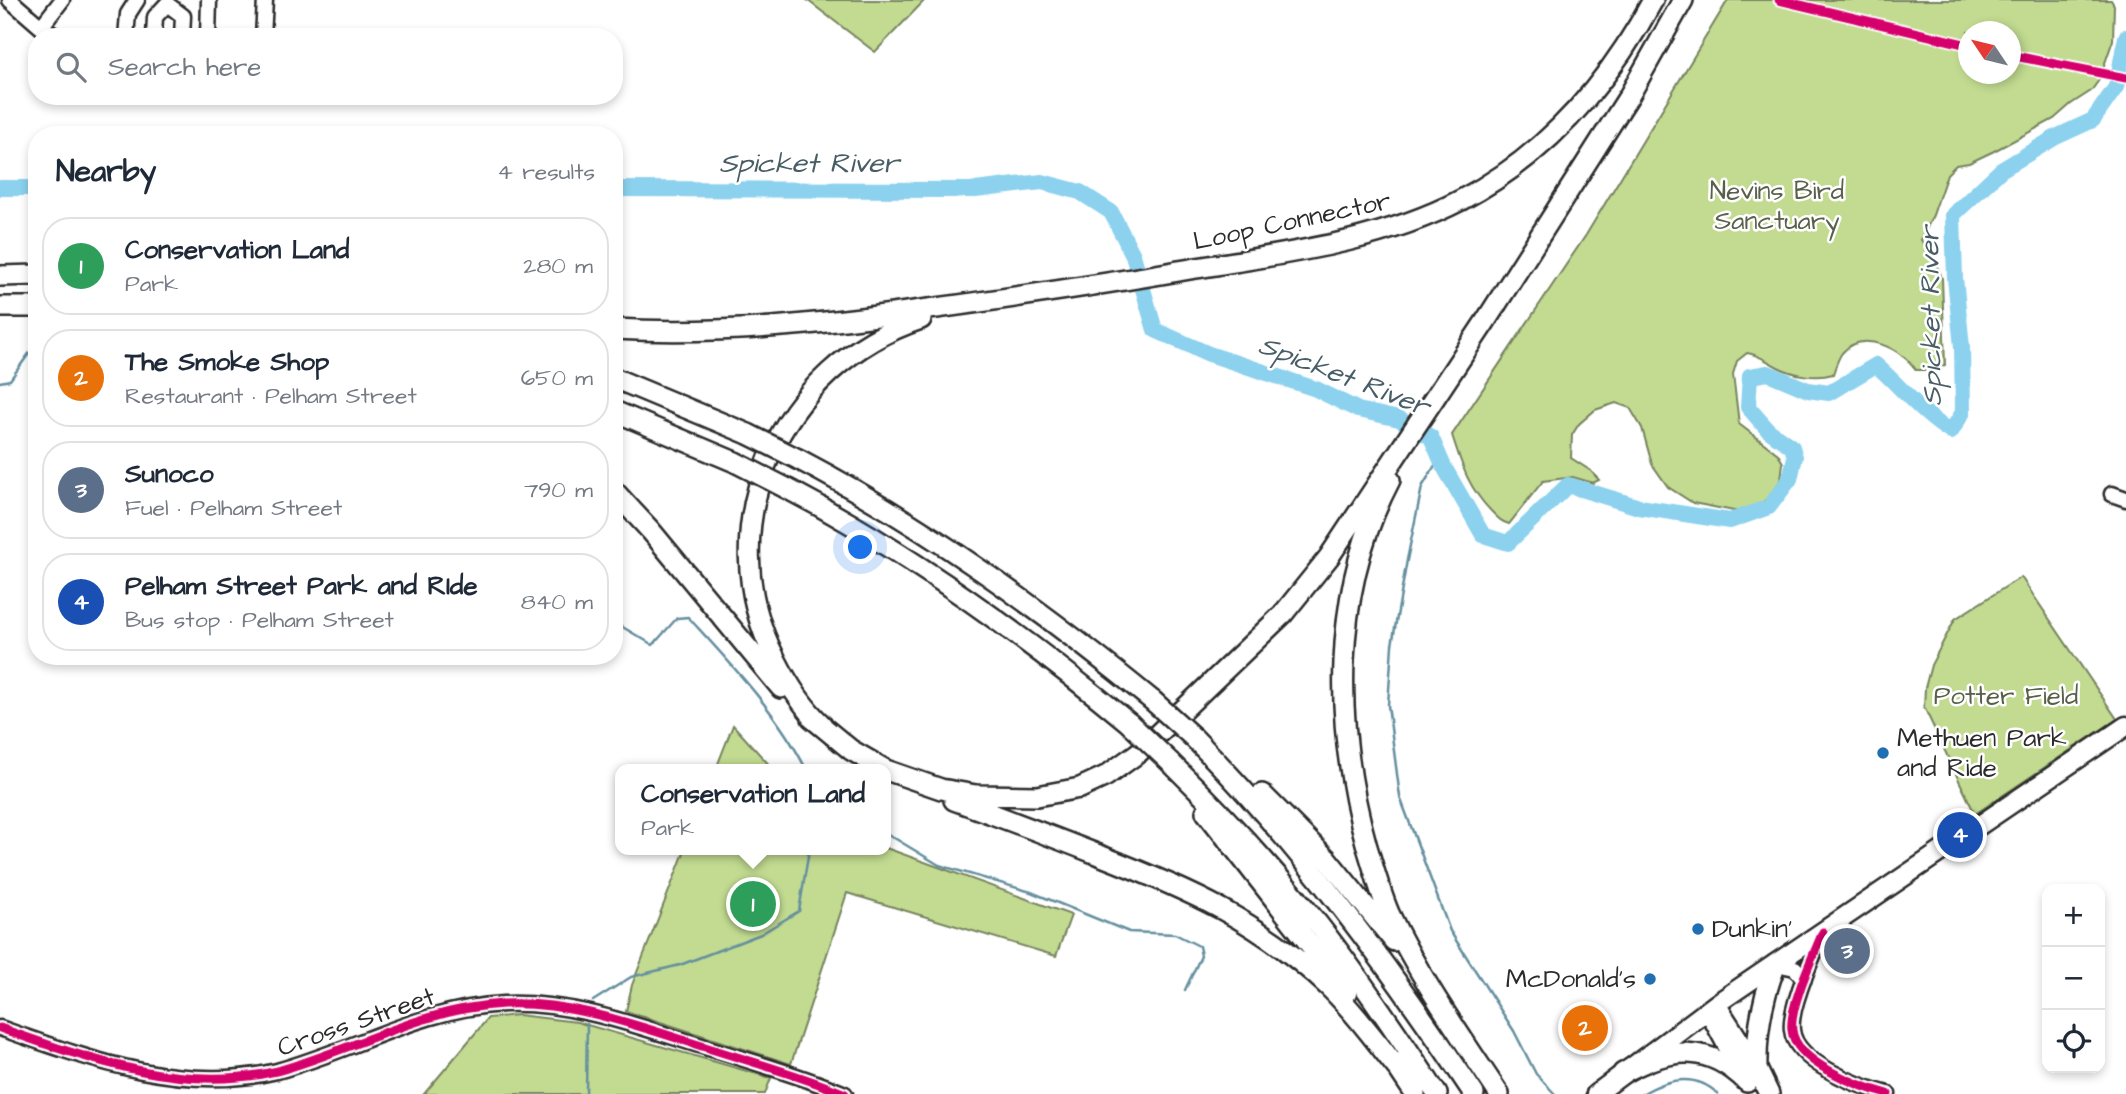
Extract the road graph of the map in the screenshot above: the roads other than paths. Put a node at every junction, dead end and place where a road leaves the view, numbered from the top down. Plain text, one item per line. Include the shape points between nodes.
1 (10, 0) edge
2 (62, 0) edge
3 (137, 0) edge
4 (209, 0) edge
5 (265, 0) edge
6 (1653, 0) edge
7 (1683, 0) edge
8 (41, 27) joint
9 (127, 28) edge
10 (154, 28) edge
11 (182, 28) edge
12 (208, 28) edge
13 (263, 28) edge
14 (28, 275) edge
15 (0, 276) edge
16 (976, 303) junction
17 (0, 307) edge
18 (28, 307) edge
19 (623, 329) edge
20 (623, 382) edge
21 (623, 415) edge
22 (1409, 438) junction
23 (623, 501) edge
24 (822, 725) junction
25 (2126, 726) edge
26 (1194, 738) junction
27 (1171, 763) junction
28 (875, 764) edge
29 (891, 772) edge
30 (908, 779) junction
31 (1823, 932) junction
32 (1776, 964) junction
33 (1804, 979) junction
34 (1429, 986) junction
35 (1716, 1005) junction
36 (0, 1028) edge
37 (1398, 1069) junction
38 (1623, 1073) junction
39 (237, 1078) junction
40 (1752, 1082) edge
41 (235, 1094) edge
42 (845, 1094) edge
43 (1415, 1094) edge
44 (1437, 1094) edge
45 (1474, 1094) edge
46 (1499, 1094) edge
47 (1596, 1094) edge
48 (1769, 1094) edge
49 (1888, 1094) edge

1 - 8 street
2 - 8 street
3 - 9 street via 128,14
4 - 12 street
5 - 13 street
6 - 16 highway, Loop Connector via 1616,62 1575,113 1517,165 1463,199 1412,222 1365,237
7 - 22 highway via 1588,163
10 - 11 street via 155,16 167,4 183,16
14 - 15 highway
16 - 19 highway via 810,325 708,331
16 - 24 highway via 900,326 842,361 795,410 765,465 750,537 755,601 781,670
17 - 18 highway
20 - 26 highway, bridge via 748,434 895,513 1049,618
21 - 27 highway, bridge via 735,462 886,544 1049,657
22 - 30 highway via 1298,597 1119,768 1080,788 1037,796 964,793
22 - 34 highway via 1378,506 1358,570 1343,665 1343,709 1352,783 1371,860 1388,910
23 - 24 highway via 789,696
24 - 28 highway
25 - 31 main road
26 - 34 highway via 1261,793 1327,859
26 - 45 highway via 1314,870
27 - 37 highway via 1335,976
27 - 44 highway via 1299,901 1362,983
29 - 30 highway
30 - 37 highway via 1171,883 1238,917 1332,990
31 - 32 main road
31 - 33 street
32 - 33 street via 1795,968
32 - 35 main road
32 - 40 highway via 1760,1014
33 - 49 street via 1791,1026 1796,1042 1827,1069
34 - 46 highway
35 - 38 main road
35 - 40 highway
36 - 39 street, Cross Street via 137,1072 174,1078
37 - 43 highway
38 - 40 highway via 1655,1057 1692,1052 1725,1064
38 - 47 main road
39 - 41 street
39 - 42 street, Cross Street via 290,1068 444,1012 518,1004 608,1018
40 - 48 highway

